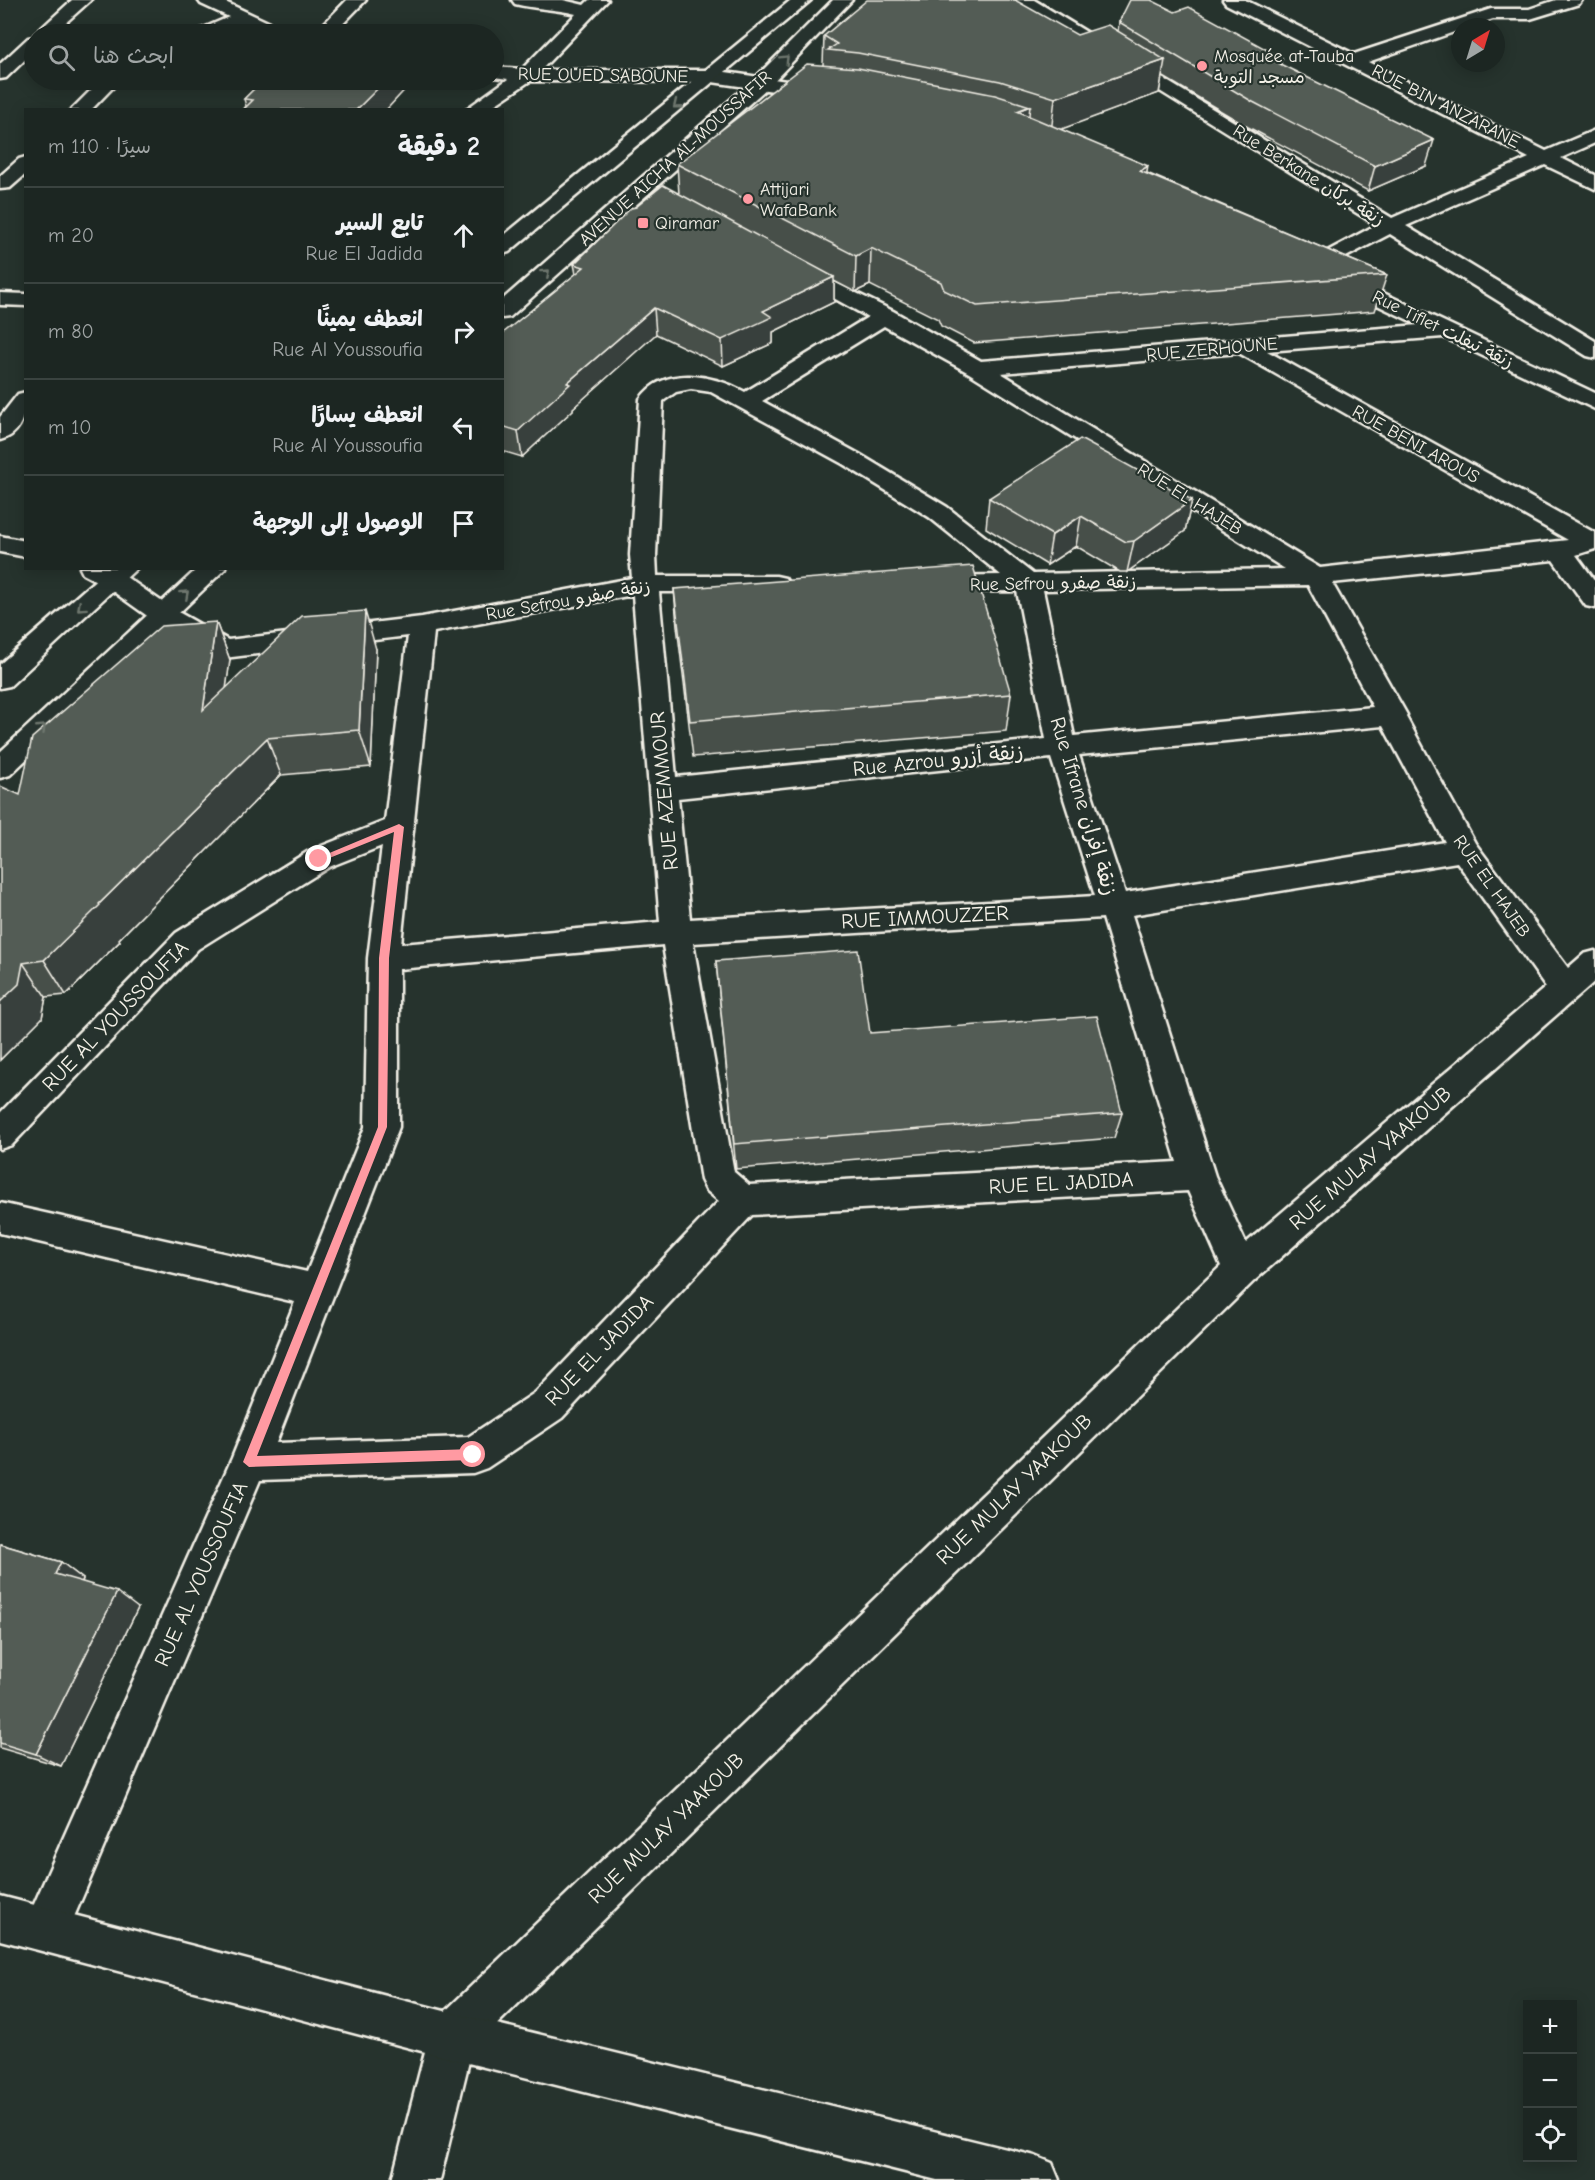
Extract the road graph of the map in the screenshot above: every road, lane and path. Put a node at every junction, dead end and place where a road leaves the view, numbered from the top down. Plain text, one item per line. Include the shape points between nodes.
1 (82, 0) edge
2 (210, 0) edge
3 (357, 0) edge
4 (521, 0) edge
5 (802, 0) edge
6 (843, 0) edge
7 (1232, 0) edge
8 (1573, 0) edge
9 (1035, 2) edge
10 (593, 5) edge
11 (1472, 5) dead end
12 (1491, 14) junction
13 (243, 17) junction
14 (54, 24) edge
15 (227, 24) edge
16 (258, 24) edge
17 (333, 24) edge
18 (24, 51) edge
19 (1355, 60) junction
20 (504, 73) edge
21 (0, 74) edge
22 (526, 75) junction
23 (712, 76) junction
24 (760, 84) junction
25 (101, 90) edge
26 (504, 90) edge
27 (504, 90) edge
28 (835, 93) edge
29 (82, 108) edge
30 (477, 108) edge
31 (1595, 136) edge
32 (1544, 156) junction
33 (24, 165) edge
34 (1595, 183) edge
35 (2, 184) edge
36 (24, 187) edge
37 (1390, 226) junction
38 (504, 246) edge
39 (1294, 255) edge
40 (779, 261) edge
41 (1314, 266) junction
42 (0, 299) edge
43 (24, 300) edge
44 (504, 310) edge
45 (885, 316) junction
46 (1446, 330) junction
47 (1242, 346) junction
48 (1595, 351) edge
49 (977, 368) junction
50 (745, 402) junction
51 (1595, 402) edge
52 (13, 409) edge
53 (0, 433) edge
54 (1592, 542) edge
55 (0, 544) edge
56 (24, 549) edge
57 (1560, 551) junction
58 (212, 570) edge
59 (110, 572) edge
60 (1316, 577) junction
61 (645, 584) junction
62 (801, 584) edge
63 (909, 584) edge
64 (1029, 584) junction
65 (1595, 600) edge
66 (162, 614) junction
67 (422, 626) junction
68 (0, 679) edge
69 (1393, 715) junction
70 (1062, 747) junction
71 (0, 768) edge
72 (663, 789) junction
73 (399, 827) junction
74 (1464, 849) junction
75 (1114, 906) junction
76 (676, 932) junction
77 (384, 958) junction
78 (1595, 963) edge
79 (1565, 989) junction
80 (0, 1135) edge
81 (1198, 1176) junction
82 (731, 1190) junction
83 (0, 1218) edge
84 (1240, 1270) junction
85 (318, 1291) junction
86 (249, 1462) junction
87 (0, 1918) edge
88 (46, 1929) junction
89 (452, 2036) junction
90 (416, 2180) edge
91 (1035, 2180) edge

1 - 14 street
2 - 13 street
3 - 17 street
4 - 10 street
5 - 23 street, AVENUE AICHA AL-MOUSSAFIR
24 -> 6 street, AVENUE AICHA AL-MOUSSAFIR
7 - 19 street, RUE BIN ANZARANE
8 - 12 street via 1530,14
9 - 37 street, Rue Berkane زنقة بركان
10 - 22 street
11 - 12 street
12 - 19 street
13 - 15 street
13 - 16 street
18 - 21 street
19 - 32 street, RUE BIN ANZARANE
20 - 22 street, RUE OUED SABOUNE
22 - 23 street, RUE OUED SABOUNE
22 - 27 street
23 - 24 street
23 -> 38 street, AVENUE AICHA AL-MOUSSAFIR
24 - 28 street
44 -> 24 street, AVENUE AICHA AL-MOUSSAFIR via 653,194
25 - 29 street
26 - 30 street
31 - 32 street
32 - 34 street, RUE BIN ANZARANE
32 - 37 street
33 - 35 street
35 - 36 street
37 - 41 street
37 - 48 street, Rue Berkane زنقة بركان
39 - 41 street, Rue Tiflet زنقة تيفلت
40 - 45 street, RUE EL HAJEB
41 - 46 street, Rue Tiflet زنقة تيفلت
42 - 43 street
45 - 49 street, RUE EL HAJEB
45 - 50 street
46 - 47 street, RUE ZERHOUNE
46 - 51 street, Rue Tiflet زنقة تيفلت
47 - 49 street, RUE ZERHOUNE
47 - 54 street, RUE BENI AROUS
49 - 60 street, RUE EL HAJEB
50 - 61 street, RUE AZEMMOUR via 717,386 691,382 668,387 652,399 643,555
50 - 64 street via 938,512
52 - 53 street
54 - 57 street, Rue Sefrou زنقة صفرو
55 - 56 street
57 - 60 street, Rue Sefrou زنقة صفرو
57 - 65 street
66 -> 58 street
59 - 66 street, Rue Sefrou زنقة صفرو
59 -> 68 street
60 - 64 street, Rue Sefrou زنقة صفرو
60 - 69 street, RUE EL HAJEB
61 - 62 street, Rue Sefrou زنقة صفرو
61 - 67 street, Rue Sefrou زنقة صفرو
61 - 72 street, RUE AZEMMOUR
63 - 64 street, Rue Sefrou زنقة صفرو
64 - 70 street, Rue Ifrane زنقة إفران
66 - 67 street, Rue Sefrou زنقة صفرو via 224,650
71 -> 66 street
67 - 73 street, RUE AL YOUSSOUFIA
69 - 70 street, Rue Azrou زنقة أزرو
69 - 74 street, RUE EL HAJEB
70 - 72 street, Rue Azrou زنقة أزرو
70 - 75 street, Rue Ifrane زنقة إفران
72 - 76 street, RUE AZEMMOUR
73 - 77 street, RUE AL YOUSSOUFIA
73 - 80 street, RUE AL YOUSSOUFIA via 319,859 188,940
74 - 75 street, RUE IMMOUZZER
74 - 79 street, RUE EL HAJEB
75 - 76 street, RUE IMMOUZZER
75 - 81 street, Rue Ifrane زنقة إفران
76 - 77 street, RUE IMMOUZZER
76 - 82 street, RUE AZEMMOUR
77 - 85 street, RUE AL YOUSSOUFIA via 382,1127
78 - 79 street, RUE MULAY YAAKOUB
79 - 84 street, RUE MULAY YAAKOUB
81 - 82 street, RUE EL JADIDA
81 - 84 street, Rue Ifrane زنقة إفران
82 - 86 street, RUE EL JADIDA via 549,1404 473,1455
83 - 85 street
84 - 89 street, RUE MULAY YAAKOUB
85 - 86 street, RUE AL YOUSSOUFIA
86 - 88 street, RUE AL YOUSSOUFIA
87 - 88 street
88 - 89 street
89 - 90 street
89 - 91 street

